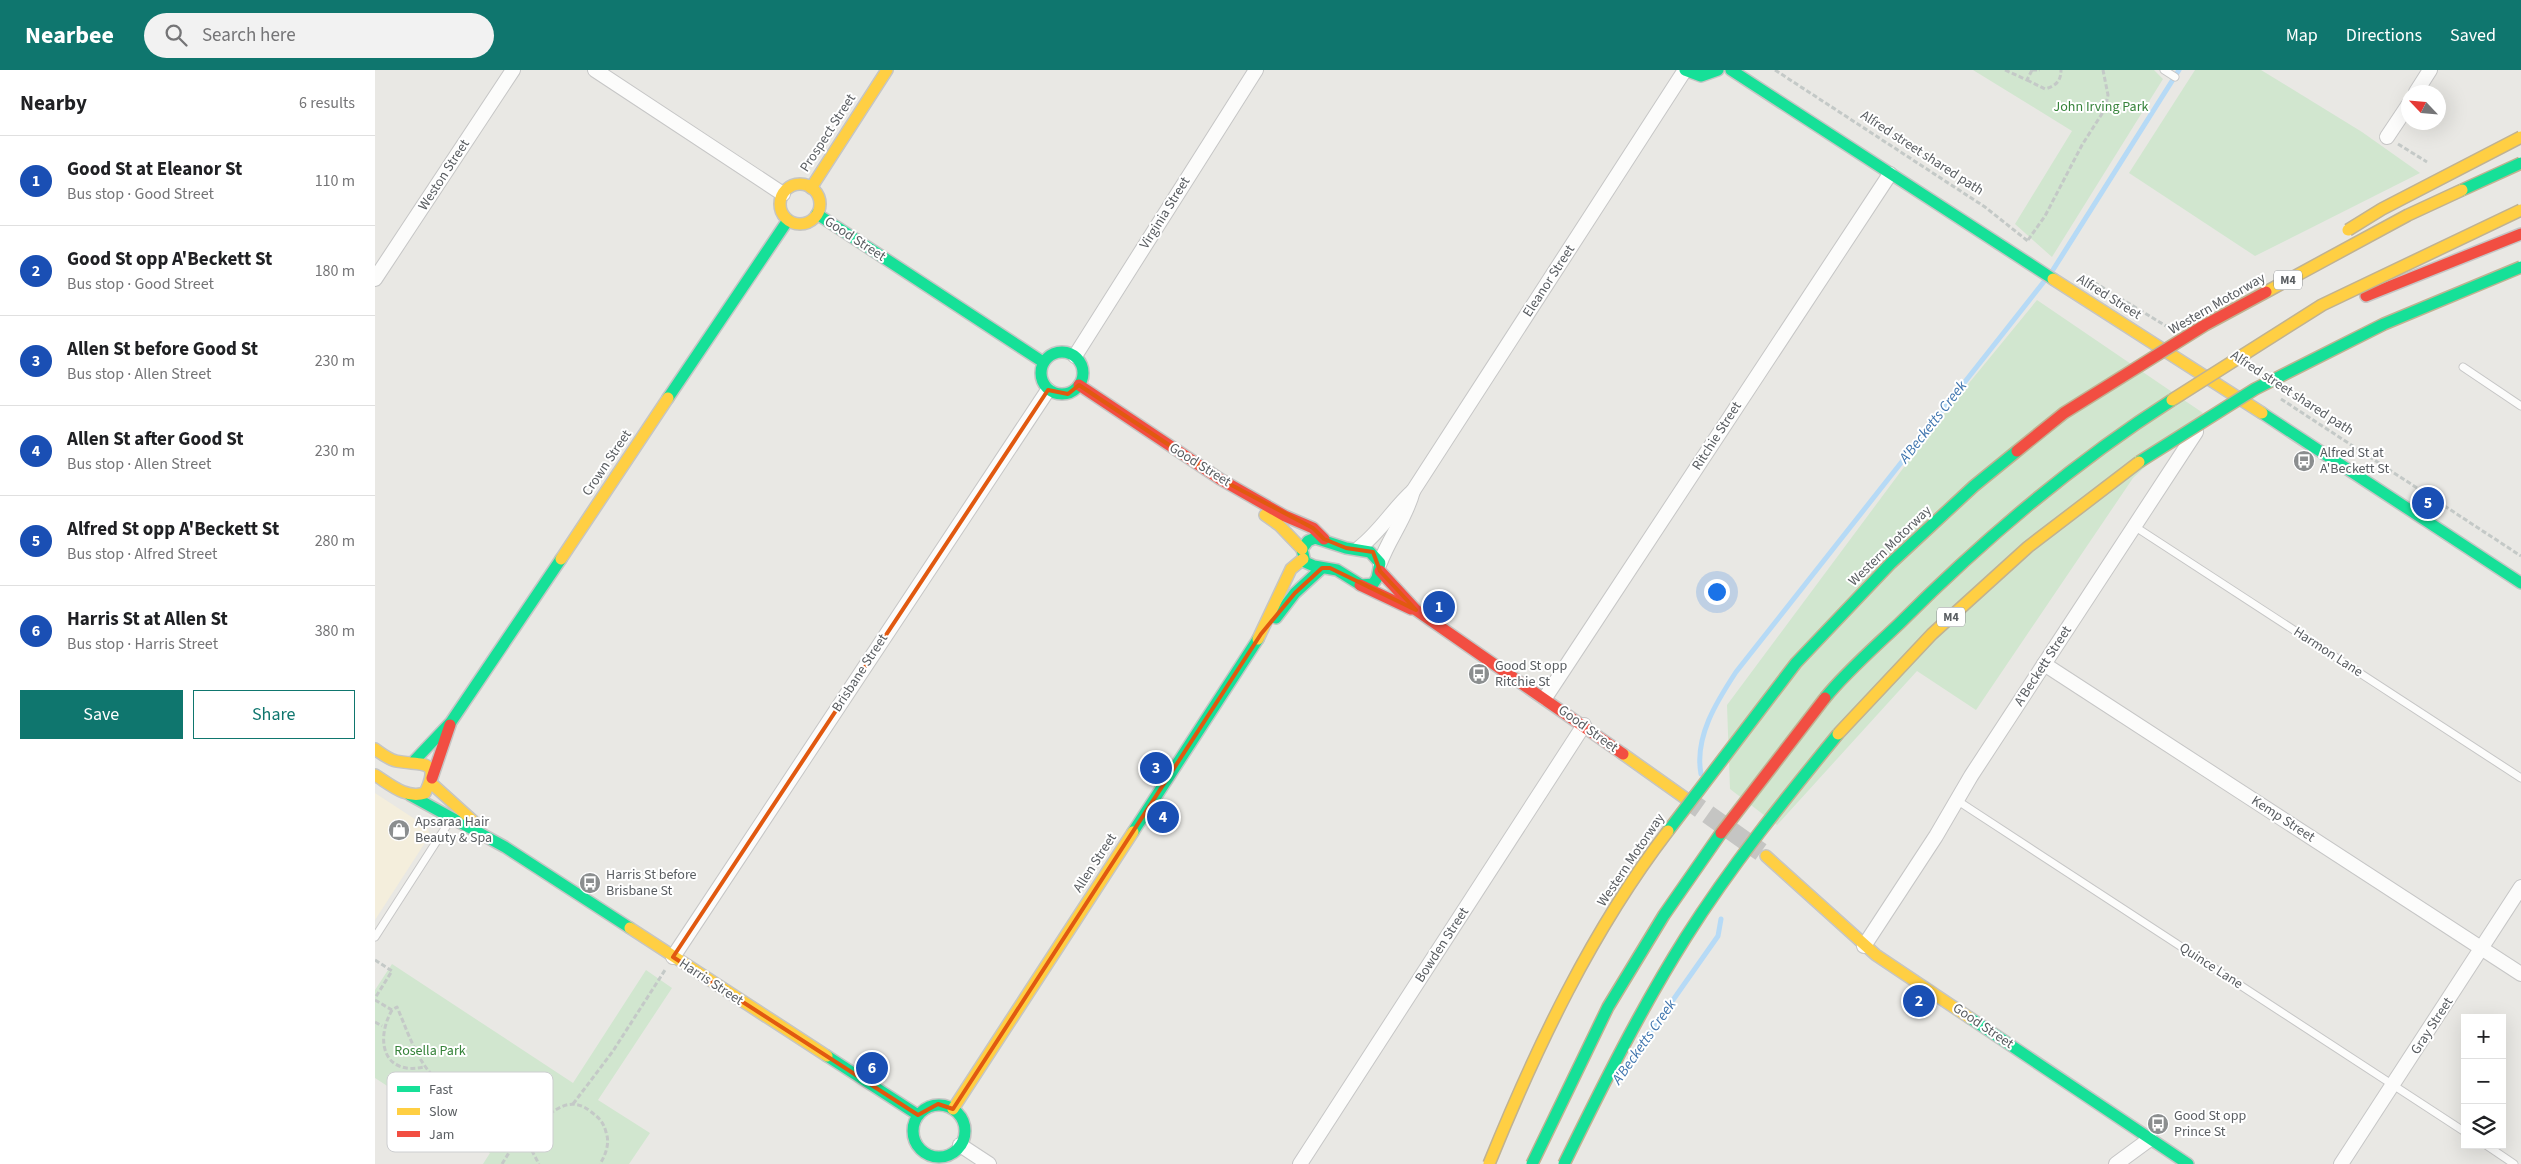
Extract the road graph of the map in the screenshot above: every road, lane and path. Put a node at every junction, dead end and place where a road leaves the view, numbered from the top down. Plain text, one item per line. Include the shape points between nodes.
1 (513, 70) edge
2 (595, 70) edge
3 (887, 70) edge
4 (1256, 70) edge
5 (1685, 70) edge
6 (1718, 70) edge
7 (1731, 70) edge
8 (1775, 70) edge
9 (2005, 70) edge
10 (2032, 70) edge
11 (2040, 70) edge
12 (2061, 70) edge
13 (2103, 70) edge
14 (2164, 70) edge
15 (2430, 70) edge
16 (2175, 77) dead end
17 (2027, 80) junction
18 (2420, 85) edge
19 (2401, 116) edge
20 (2387, 137) dead end
21 (2521, 137) edge
22 (2521, 163) edge
23 (1890, 174) junction
24 (811, 188) junction
25 (783, 194) junction
26 (2521, 210) edge
27 (817, 214) junction
28 (788, 220) junction
29 (2521, 234) edge
30 (2339, 235) dead end
31 (2028, 240) junction
32 (2031, 247) dead end
33 (2521, 267) edge
34 (2280, 271) dead end
35 (375, 279) edge
36 (2078, 279) dead end
37 (2167, 327) dead end
38 (1075, 356) junction
39 (2236, 358) junction
40 (1043, 362) junction
41 (2463, 367) dead end
42 (1079, 385) junction
43 (2225, 388) junction
44 (1048, 390) junction
45 (2280, 398) dead end
46 (2521, 406) edge
47 (2064, 413) junction
48 (1220, 479) junction
49 (1413, 491) junction
50 (2134, 526) junction
51 (1324, 539) junction
52 (1359, 548) junction
53 (1303, 554) junction
54 (2521, 556) edge
55 (1380, 567) junction
56 (1322, 568) junction
57 (2521, 584) edge
58 (1361, 585) junction
59 (1416, 610) junction
60 (1261, 634) junction
61 (2044, 664) junction
62 (1545, 698) junction
63 (451, 722) junction
64 (1583, 725) junction
65 (375, 749) edge
66 (415, 760) junction
67 (375, 775) edge
68 (2521, 778) edge
69 (431, 781) junction
70 (410, 795) junction
71 (1685, 798) tunnel mouth
72 (1958, 801) junction
73 (451, 819) junction
74 (505, 847) junction
75 (1766, 856) tunnel mouth
76 (2521, 887) edge
77 (375, 937) edge
78 (1864, 946) junction
79 (2483, 949) junction
80 (673, 957) junction
81 (375, 960) edge
82 (2521, 974) edge
83 (375, 999) edge
84 (392, 1010) junction
85 (375, 1022) edge
86 (382, 1026) junction
87 (424, 1067) junction
88 (428, 1072) edge
89 (2393, 1085) junction
90 (573, 1104) junction
91 (953, 1109) junction
92 (553, 1110) edge
93 (918, 1115) junction
94 (2461, 1129) edge
95 (2150, 1138) junction
96 (960, 1145) junction
97 (2491, 1149) edge
98 (509, 1152) edge
99 (533, 1152) edge
100 (924, 1152) junction
101 (502, 1164) edge
102 (539, 1164) edge
103 (601, 1164) edge
104 (916, 1164) edge
105 (989, 1164) edge
106 (1300, 1164) edge
107 (1489, 1164) edge
108 (1531, 1164) edge
109 (1564, 1164) edge
110 (2116, 1164) edge
111 (2188, 1164) edge
112 (2341, 1164) edge
113 (2514, 1164) edge

1 - 35 street, Weston Street
2 - 25 street
3 - 24 main road, Prospect Street
4 - 38 street, Virginia Street
5 - 6 main road via 1705,76
5 - 49 street, Eleanor Street
7 - 23 main road, Alfred Street
8 - 31 path, Alfred street shared path via 1985,207
9 - 17 path
10 - 11 path
10 - 17 path
12 - 17 path via 2061,78 2054,87 2045,89
13 - 31 path via 2108,95 2105,108 2045,216
14 - 16 lane
15 - 18 street
19 - 20 street
21 - 30 main road, bridge via 2382,209
22 - 47 main road, Western Motorway / M4, bridge via 2408,215 2222,316
23 - 43 main road, Alfred Street
23 - 62 street, Ritchie Street
24 - 25 main road via 799,184
24 - 27 main road via 818,197
25 - 28 main road via 781,208
26 - 39 main road, M4, bridge via 2322,305
27 - 28 main road via 807,222
27 - 40 main road, Good Street
28 - 63 main road, Crown Street
29 - 39 main road, bridge via 2356,300
31 - 32 path, Alfred street shared path
33 - 109 main road, M4, bridge via 2393,320 2239,398 2100,489 1974,593 1860,709 1759,831 1663,971 1590,1106
34 - 47 main road, bridge via 2163,342
36 - 37 path via 2093,281
38 - 40 main road via 1061,352 1048,356
38 - 42 main road via 1083,373
39 - 108 main road, M4, bridge via 2129,427 2030,503 1943,580 1830,692 1734,814 1664,915 1608,1007
40 - 44 main road via 1040,377
41 - 46 lane
42 - 44 main road via 1068,394 1054,394
42 - 48 main road, Good Street
43 - 50 street, A'Beckett Street
43 - 57 main road, Alfred Street
44 - 80 street, Brisbane Street
45 - 54 path, Alfred street shared path
47 - 107 main road, Western Motorway / M4, bridge via 1973,486 1891,563 1796,663 1751,720 1651,854 1603,928 1515,1102
48 - 51 main road, Good Street via 1313,528
48 - 53 main road via 1279,525
49 - 52 street, Eleanor Street via 1396,506 1373,537
49 - 55 street, Eleanor Street via 1407,512
50 - 61 street, A'Beckett Street
50 - 68 lane, Harmon Lane
51 - 52 main road, Good Street via 1346,548
51 - 53 main road via 1308,541
52 - 55 main road, Good Street via 1373,552
53 - 56 main road, Good Street via 1310,566
53 - 60 main road, Allen Street via 1291,569
55 - 58 main road via 1373,584
55 - 59 main road, Good Street
56 - 58 main road, Good Street via 1338,571
56 - 60 main road, Allen Street via 1295,593
58 - 59 main road, Good Street
59 - 62 main road, Good Street
60 - 91 main road, Allen Street
61 - 72 street, A'Beckett Street
61 - 79 street, Kemp Street
62 - 64 main road, Good Street
63 - 66 main road, Crown Street
63 - 69 main road, Crown Street
64 - 71 main road, Good Street
64 - 106 street, Bowden Street
65 - 66 main road via 393,760
66 - 69 main road, Harris Street via 429,768
67 - 70 main road, Harris Street
69 - 70 main road via 421,796
69 - 74 main road, Harris Street
70 - 73 main road, Harris Street
72 - 78 street, A'Beckett Street
72 - 89 lane, Quince Lane
73 - 74 main road, Harris Street
73 - 77 lane
74 - 80 main road, Harris Street
75 - 78 main road, Good Street
76 - 79 street, Gray Street
78 - 95 main road, Good Street
79 - 82 street, Kemp Street
79 - 89 street, Gray Street
80 - 90 path via 613,1051
80 - 93 main road, Harris Street
81 - 83 path via 392,971
83 - 84 path
84 - 86 path
84 - 87 path via 397,1007
85 - 86 path
86 - 87 path via 382,1048 391,1061 399,1066
87 - 88 path
89 - 94 lane, Quince Lane
89 - 112 street, Gray Street
90 - 92 path
90 - 103 path via 587,1109 602,1121 607,1136 607,1153
91 - 93 main road via 938,1104 924,1108
91 - 96 main road via 959,1114 965,1129
93 - 100 main road via 912,1129 913,1137
95 - 110 street
95 - 111 main road, Good Street
96 - 100 main road via 946,1156 937,1157
96 - 105 street
97 - 113 lane
98 - 101 path
99 - 102 path
100 - 104 main road

